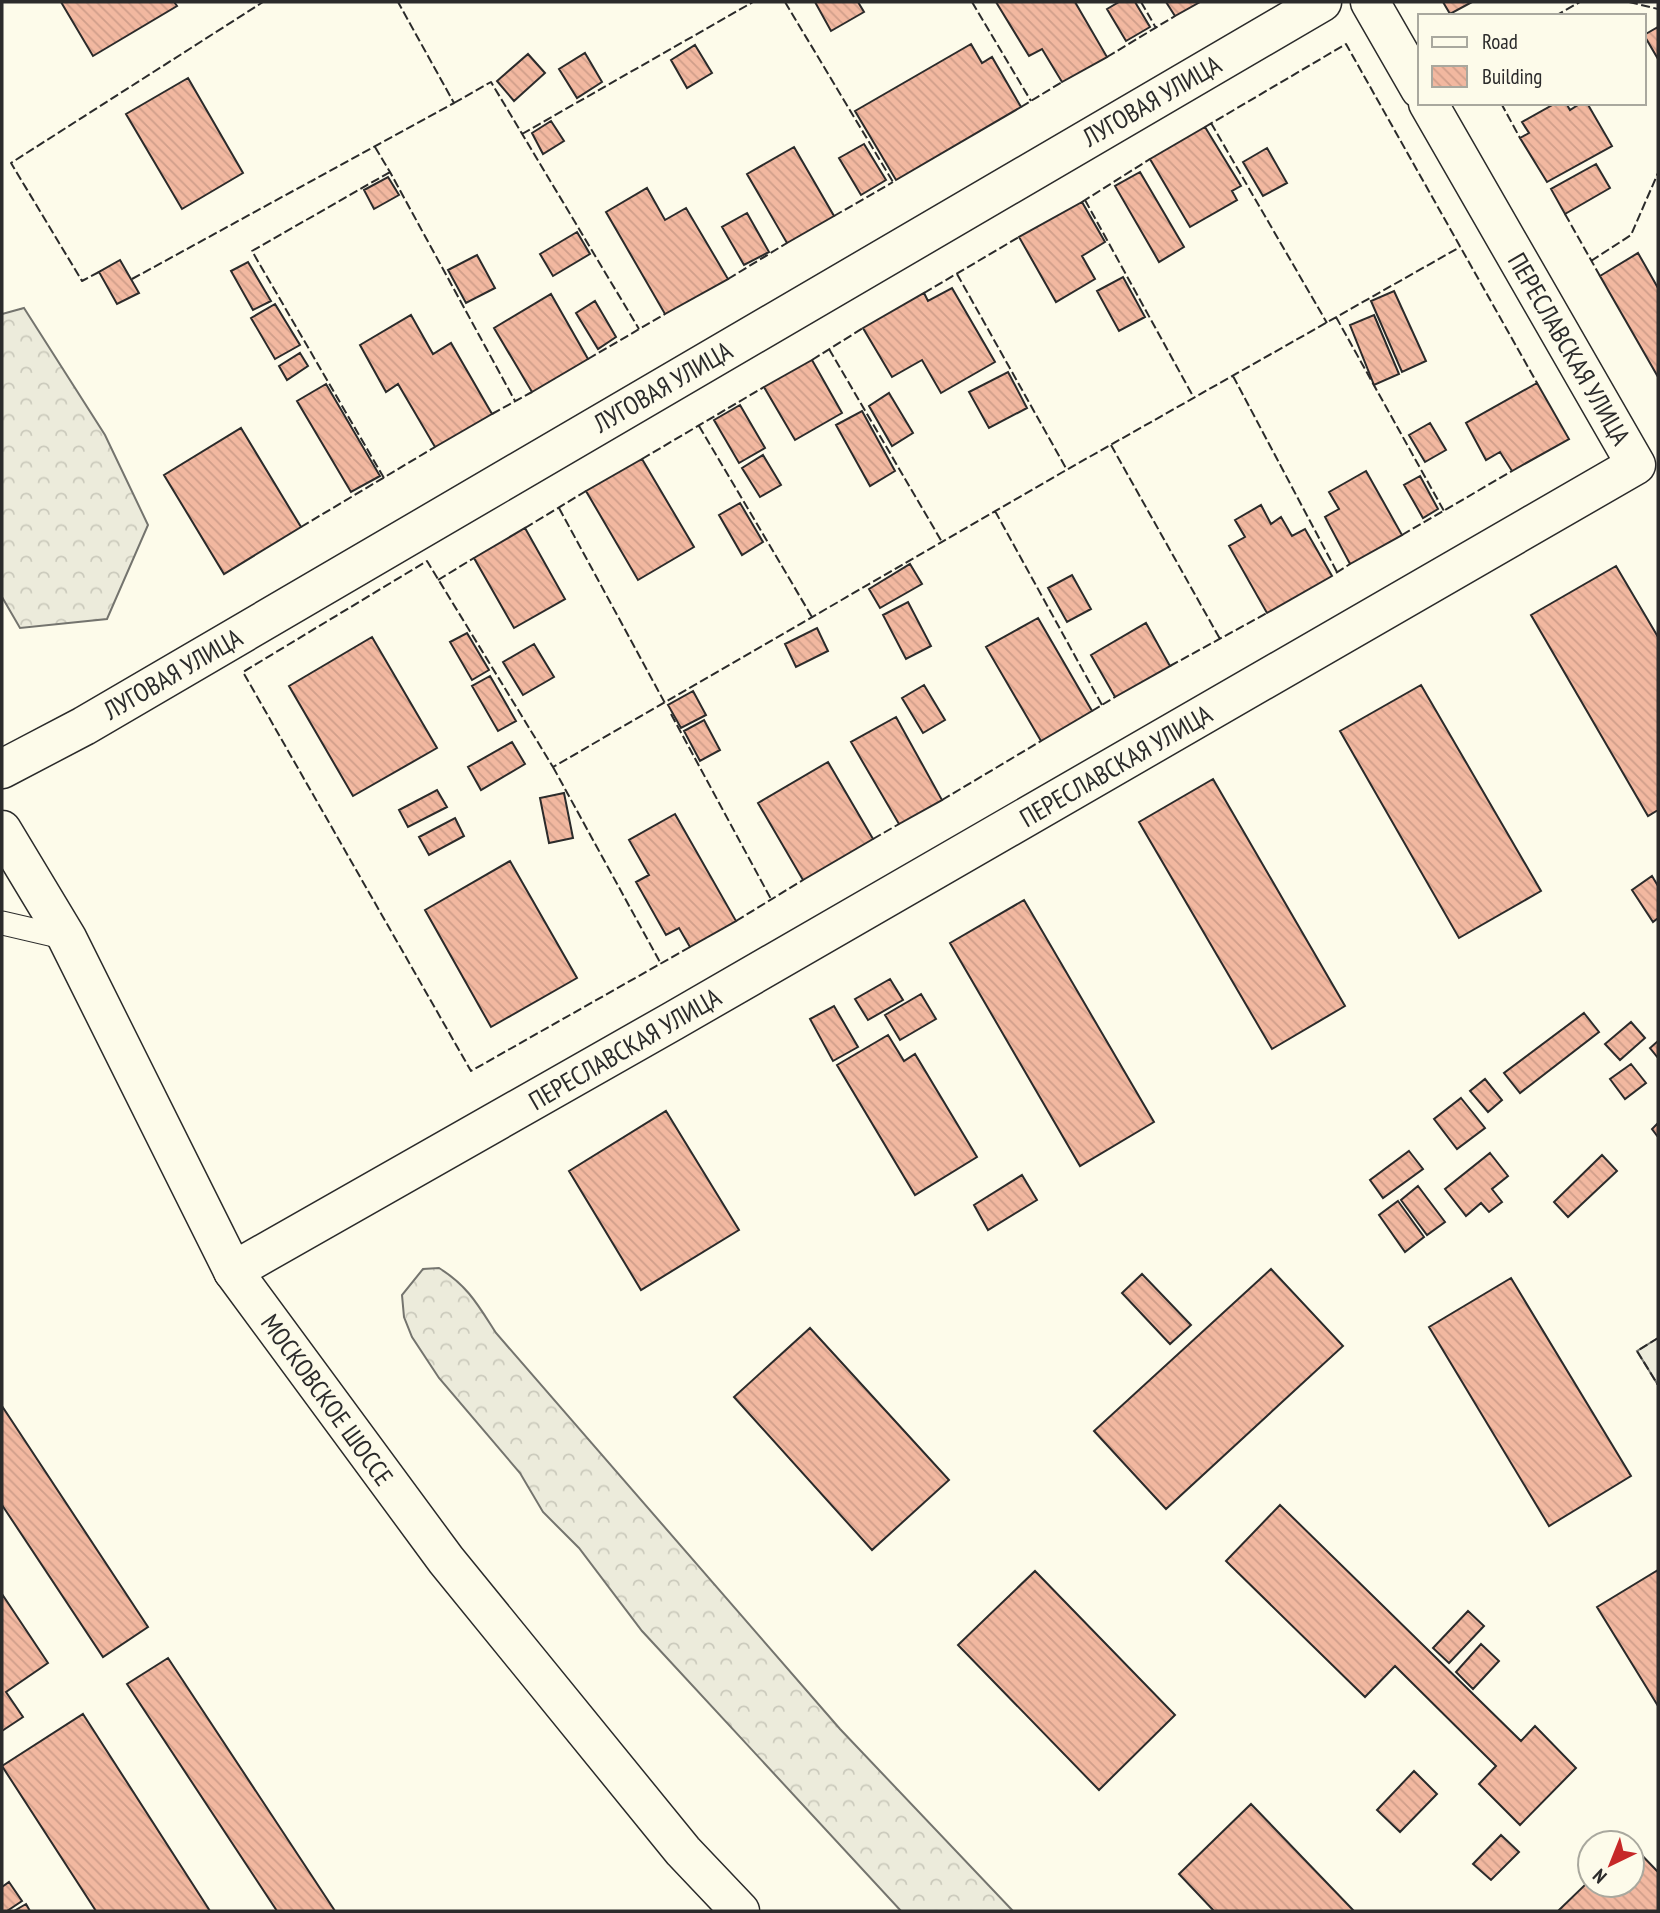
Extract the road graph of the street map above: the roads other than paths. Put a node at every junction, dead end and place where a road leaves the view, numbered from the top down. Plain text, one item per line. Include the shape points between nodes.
1 (1322, 2) edge
2 (1370, 2) edge
3 (1418, 86) edge
4 (1429, 105) edge
5 (1647, 459) edge
6 (2, 769) edge
7 (2, 830) edge
8 (2, 923) edge
9 (67, 938) junction
10 (233, 1271) junction
11 (740, 1911) edge

1 - 6 street, ЛУГОВАЯ УЛИЦА via 108,712
2 - 3 street
4 - 5 street, ПЕРЕСЛАВСКАЯ УЛИЦА
5 - 10 street, ПЕРЕСЛАВСКАЯ УЛИЦА
7 - 9 street, МОСКОВСКОЕ ШОССЕ
8 - 9 lane
9 - 10 street, МОСКОВСКОЕ ШОССЕ
10 - 11 street, МОСКОВСКОЕ ШОССЕ via 446,1560 683,1851

